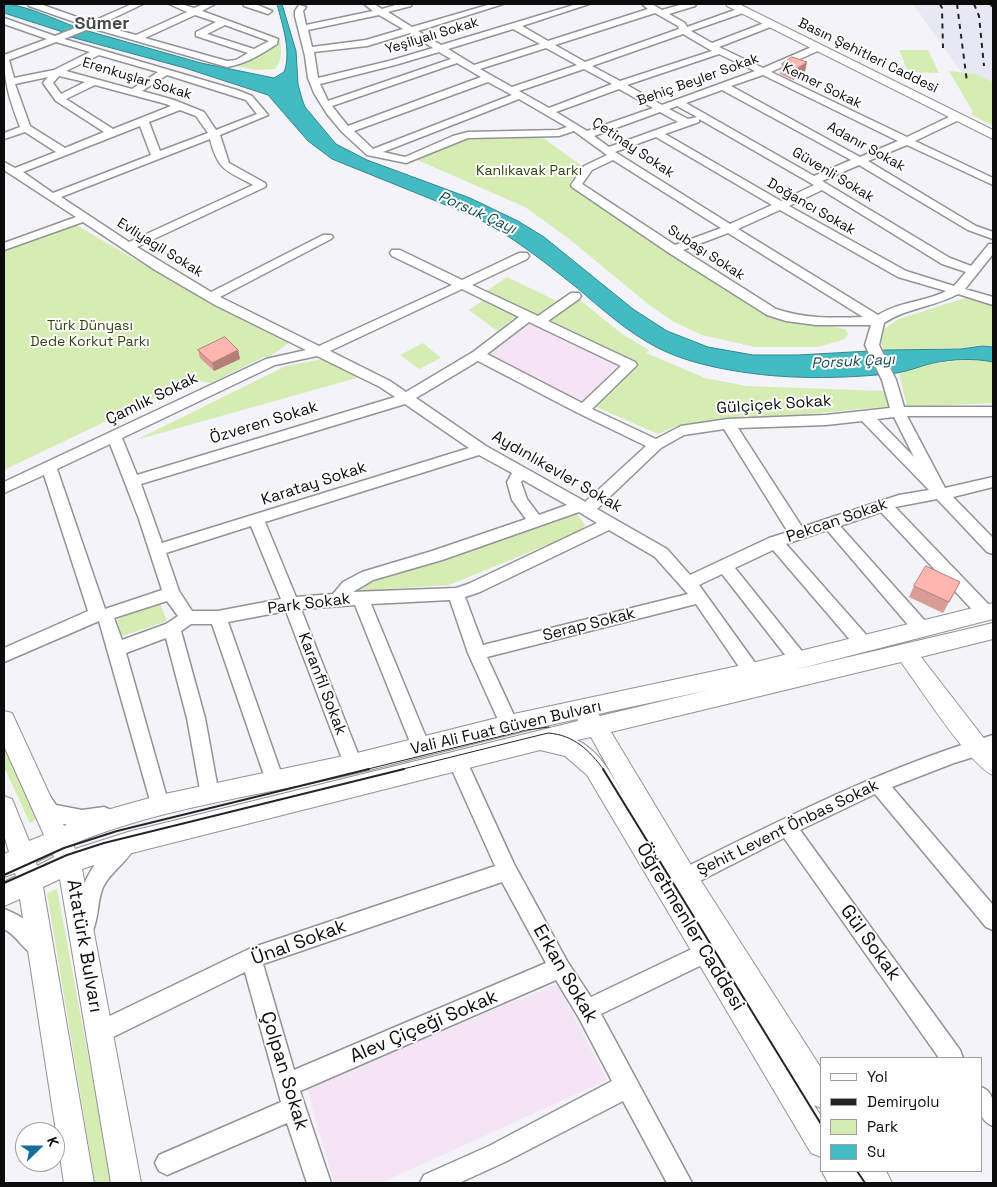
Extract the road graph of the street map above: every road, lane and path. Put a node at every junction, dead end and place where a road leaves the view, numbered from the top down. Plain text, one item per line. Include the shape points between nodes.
1 (32, 4) edge
2 (138, 4) edge
3 (173, 4) edge
4 (211, 4) edge
5 (247, 4) edge
6 (368, 4) edge
7 (408, 4) edge
8 (499, 4) edge
9 (585, 4) edge
10 (692, 4) edge
11 (731, 4) edge
12 (303, 5) edge
13 (546, 8) dead end
14 (654, 9) edge
15 (743, 10) junction
16 (268, 11) dead end
17 (380, 11) junction
18 (195, 12) junction
19 (555, 13) junction
20 (4, 22) edge
21 (224, 22) junction
22 (770, 24) junction
23 (513, 25) junction
24 (86, 27) junction
25 (302, 28) junction
26 (410, 30) junction
27 (684, 31) junction
28 (137, 38) junction
29 (56, 39) junction
30 (546, 44) junction
31 (440, 48) junction
32 (716, 48) junction
33 (817, 48) junction
34 (309, 50) junction
35 (99, 52) junction
36 (256, 53) junction
37 (4, 59) edge
38 (459, 59) junction
39 (584, 64) junction
40 (473, 68) junction
41 (167, 71) junction
42 (57, 72) junction
43 (762, 72) junction
44 (489, 78) junction
45 (95, 81) junction
46 (10, 82) junction
47 (314, 82) junction
48 (619, 85) junction
49 (723, 86) junction
50 (134, 92) junction
51 (514, 93) junction
52 (8, 97) edge
53 (59, 99) junction
54 (679, 103) junction
55 (326, 105) junction
56 (180, 106) junction
57 (662, 108) junction
58 (548, 112) junction
59 (957, 116) junction
60 (703, 117) junction
61 (143, 121) junction
62 (688, 123) junction
63 (575, 127) junction
64 (26, 128) junction
65 (346, 130) junction
66 (111, 132) junction
67 (214, 134) junction
68 (658, 134) junction
69 (587, 135) junction
70 (993, 135) edge
71 (4, 136) edge
72 (906, 141) junction
73 (64, 152) junction
74 (371, 153) junction
75 (611, 154) junction
76 (157, 156) junction
77 (860, 161) junction
78 (9, 168) edge
79 (818, 182) junction
80 (993, 182) edge
81 (52, 197) junction
82 (780, 207) junction
83 (84, 218) junction
84 (730, 229) junction
85 (993, 236) edge
86 (327, 237) dead end
87 (4, 247) edge
88 (128, 247) junction
89 (673, 250) junction
90 (992, 251) edge
91 (396, 253) dead end
92 (523, 256) dead end
93 (878, 262) junction
94 (972, 270) junction
95 (462, 286) junction
96 (957, 290) junction
97 (575, 296) dead end
98 (211, 297) junction
99 (940, 299) junction
100 (993, 301) edge
101 (533, 319) junction
102 (878, 321) junction
103 (308, 346) junction
104 (478, 355) junction
105 (271, 362) junction
106 (405, 399) junction
107 (583, 410) junction
108 (993, 410) edge
109 (898, 412) junction
110 (865, 416) junction
111 (728, 424) junction
112 (115, 437) junction
113 (656, 445) junction
114 (481, 449) junction
115 (49, 467) junction
116 (521, 471) junction
117 (133, 481) junction
118 (993, 482) edge
119 (4, 488) edge
120 (940, 493) junction
121 (884, 505) junction
122 (584, 508) junction
123 (256, 520) junction
124 (536, 522) junction
125 (611, 523) junction
126 (830, 524) junction
127 (798, 534) junction
128 (775, 542) junction
129 (993, 548) edge
130 (157, 550) junction
131 (724, 566) junction
132 (689, 583) junction
133 (171, 593) junction
134 (456, 594) junction
135 (700, 597) junction
136 (360, 598) junction
137 (338, 600) junction
138 (291, 604) junction
139 (101, 615) junction
140 (218, 617) junction
141 (188, 618) junction
142 (991, 618) edge
143 (921, 628) junction
144 (172, 629) junction
145 (863, 644) junction
146 (116, 649) junction
147 (906, 653) junction
148 (477, 654) junction
149 (4, 656) edge
150 (800, 660) junction
151 (752, 672) junction
152 (586, 718) junction
153 (4, 720) edge
154 (509, 724) junction
155 (536, 741) junction
156 (985, 745) edge
157 (421, 747) junction
158 (585, 758) junction
159 (457, 761) junction
160 (353, 764) junction
161 (993, 765) edge
162 (276, 781) junction
163 (878, 784) junction
164 (34, 790) junction
165 (210, 795) junction
166 (4, 806) edge
167 (150, 808) junction
168 (787, 827) junction
169 (59, 839) junction
170 (128, 843) junction
171 (69, 862) junction
172 (19, 867) edge
173 (507, 871) junction
174 (685, 878) junction
175 (4, 894) edge
176 (4, 919) edge
177 (993, 920) edge
178 (40, 952) junction
179 (705, 953) junction
180 (85, 956) junction
181 (252, 958) junction
182 (560, 968) junction
183 (587, 1010) junction
184 (99, 1033) junction
185 (951, 1057) edge
186 (287, 1085) junction
187 (626, 1086) junction
188 (820, 1092) edge
189 (982, 1099) edge
190 (294, 1108) junction
191 (993, 1115) edge
192 (820, 1141) edge
193 (167, 1163) dead end
194 (839, 1172) edge
195 (870, 1172) edge
196 (79, 1183) edge
197 (126, 1183) edge
198 (319, 1183) edge
199 (432, 1183) edge
200 (680, 1183) edge
201 (845, 1183) edge
202 (876, 1183) edge

1 - 24 street
2 - 24 street
3 - 18 street
4 - 18 street
5 - 16 street
6 - 17 street, Çetinay Sokak
7 - 17 street
8 - 26 street
9 - 19 street, Yeşilyalı Sokak
10 - 14 street
11 - 15 main road, Basın Şehitleri Caddesi
12 - 25 street via 299,11
13 - 19 street
14 - 27 street, Kemer Sokak via 682,26
14 - 30 street
15 - 22 main road, Basın Şehitleri Caddesi
15 - 27 street
17 - 25 street
17 - 26 street, Çetinay Sokak
18 - 21 street
18 - 28 street
19 - 23 street, Yeşilyalı Sokak
20 - 29 street
21 - 36 street via 273,39 274,42
21 - 36 street via 199,34
22 - 32 street
22 - 33 main road, Basın Şehitleri Caddesi
23 - 30 street
23 - 31 street, Yeşilyalı Sokak
24 - 28 street
24 - 29 street
25 - 34 street
26 - 31 street, Çetinay Sokak
26 - 34 street via 352,46
27 - 32 street, Kemer Sokak
27 - 39 street
28 - 36 street via 227,64
29 - 35 street
29 - 37 street
30 - 39 street
30 - 40 street
31 - 38 street, Çetinay Sokak
31 - 47 street, Yeşilyalı Sokak
32 - 43 street, Kemer Sokak
32 - 48 street
33 - 43 street, Behiç Beyler Sokak
33 - 59 main road, Basın Şehitleri Caddesi
34 - 47 street
35 - 41 street
35 - 42 street
37 - 46 street
38 - 40 street, Çetinay Sokak
38 - 55 street
39 - 48 street
39 - 51 street
40 - 44 street, Çetinay Sokak
41 - 50 street
41 - 67 street via 249,98 263,115
42 - 45 street, Erenkuşlar Sokak
42 - 46 street
42 - 53 street via 48,84
43 - 49 street, Behiç Beyler Sokak
43 - 72 street, Kemer Sokak
44 - 51 street, Çetinay Sokak
44 - 65 street
45 - 50 street, Erenkuşlar Sokak
45 - 53 street
46 - 52 street
47 - 55 street
48 - 57 street
48 - 58 street
49 - 54 street, Behiç Beyler Sokak
49 - 77 street, Adanır Sokak
50 - 56 street, Erenkuşlar Sokak
51 - 58 street, Çetinay Sokak
51 - 74 street
52 - 64 street
53 - 66 street
54 - 57 street, Behiç Beyler Sokak
54 - 60 street, Güvenli Sokak
55 - 65 street
56 - 61 street
56 - 67 street, Erenkuşlar Sokak via 200,114
57 - 62 street
57 - 69 street, Behiç Beyler Sokak
58 - 63 street, Çetinay Sokak
59 - 70 main road, Basın Şehitleri Caddesi
59 - 72 street
60 - 62 street
60 - 79 street, Güvenli Sokak
61 - 66 street
61 - 76 street
62 - 68 street
63 - 69 street, Çetinay Sokak
63 - 74 street via 559,132 468,135 406,160
64 - 71 street
64 - 73 street
65 - 74 street
66 - 73 street
67 - 76 street
67 - 88 street, Erenkuşlar Sokak via 225,165 261,185
68 - 75 street
68 - 82 street, Doğancı Sokak
69 - 75 street, Çetinay Sokak
72 - 77 street
72 - 80 street, Kemer Sokak
73 - 78 street
75 - 84 street, Çetinay Sokak
75 - 89 street, Subaşı Sokak via 588,168 576,185
76 - 81 street
77 - 79 street
77 - 85 street, Adanır Sokak via 972,228
78 - 81 street, Evliyagil Sokak
79 - 82 street
79 - 94 street, Güvenli Sokak via 946,261
81 - 83 street, Evliyagil Sokak
82 - 84 street
82 - 93 street, Doğancı Sokak
83 - 87 street
83 - 88 street, Evliyagil Sokak
84 - 89 street
84 - 102 street, Çetinay Sokak
86 - 98 street
88 - 98 street, Evliyagil Sokak
89 - 102 street, Subaşı Sokak via 772,314 811,321
90 - 94 street
91 - 95 street
92 - 95 street
93 - 96 street, Doğancı Sokak via 902,274
93 - 99 street
94 - 96 street
95 - 101 street
95 - 103 street
96 - 99 street
96 - 100 street
97 - 101 street, Özveren Sokak
98 - 103 street, Evliyagil Sokak
99 - 102 street via 890,313
101 - 104 street, Özveren Sokak
101 - 107 street via 630,365
102 - 109 street via 872,344 889,380
103 - 105 street, Çamlık Sokak
103 - 105 street
103 - 106 street, Aydınlıkevler Sokak via 385,384
104 - 106 street, Özveren Sokak
104 - 107 street
105 - 112 street, Çamlık Sokak
106 - 114 street, Aydınlıkevler Sokak
106 - 117 street, Özveren Sokak
107 - 113 street
108 - 109 street, Gülçiçek Sokak
109 - 110 street, Gülçiçek Sokak
109 - 120 street
110 - 111 street, Gülçiçek Sokak
110 - 120 street
111 - 113 street, Gülçiçek Sokak via 682,431
111 - 127 street
112 - 115 street, Çamlık Sokak
112 - 117 street
113 - 122 street, Gülçiçek Sokak
114 - 116 street, Aydınlıkevler Sokak
114 - 123 street, Karatay Sokak
115 - 119 street, Çamlık Sokak
115 - 139 street
116 - 122 street, Aydınlıkevler Sokak
116 - 124 street via 514,482 520,500
117 - 130 street
118 - 120 street, Pekcan Sokak
120 - 121 street, Pekcan Sokak
120 - 129 street
121 - 126 street, Pekcan Sokak
121 - 142 street
122 - 124 street
122 - 125 street, Aydınlıkevler Sokak
123 - 130 street, Karatay Sokak
123 - 138 street, Karanfil Sokak
124 - 137 street via 368,576 349,586
125 - 132 street, Aydınlıkevler Sokak via 661,553
125 - 134 street, Park Sokak
126 - 127 street, Pekcan Sokak
126 - 143 street
127 - 128 street, Pekcan Sokak
128 - 131 street, Pekcan Sokak
128 - 145 street
130 - 133 street
131 - 132 street, Pekcan Sokak
131 - 150 street
132 - 135 street, Aydınlıkevler Sokak
133 - 139 street
133 - 141 street
134 - 136 street, Park Sokak
134 - 148 street
135 - 148 street, Serap Sokak
135 - 151 street, Aydınlıkevler Sokak
136 - 137 street, Park Sokak
136 - 157 street
137 - 138 street, Park Sokak
138 - 140 street, Park Sokak
138 - 160 street, Karanfil Sokak
139 - 146 street
139 - 149 street
140 - 141 street, Park Sokak
140 - 162 street
141 - 144 street
142 - 143 main road, Vali Ali Fuat Güven Bulvarı
142 - 147 main road, Vali Ali Fuat Güven Bulvarı
143 - 145 main road, Vali Ali Fuat Güven Bulvarı
144 - 146 street
144 - 165 street via 196,718
145 - 150 main road, Vali Ali Fuat Güven Bulvarı
146 - 167 street
147 - 152 main road, Vali Ali Fuat Güven Bulvarı
147 - 156 main road
148 - 154 street
150 - 151 main road, Vali Ali Fuat Güven Bulvarı
151 - 152 main road, Vali Ali Fuat Güven Bulvarı
152 - 154 main road, Vali Ali Fuat Güven Bulvarı
152 - 155 main road, Vali Ali Fuat Güven Bulvarı
152 - 158 main road via 576,738
152 - 174 main road, Öğretmenler Caddesi
153 - 164 main road, Atatürk Bulvarı
154 - 157 main road, Vali Ali Fuat Güven Bulvarı
155 - 158 main road, Öğretmenler Caddesi via 560,742
155 - 159 main road, Vali Ali Fuat Güven Bulvarı
156 - 161 main road
156 - 163 street, Şehit Levent Önbas Sokak
157 - 160 main road, Vali Ali Fuat Güven Bulvarı
158 - 179 main road, Öğretmenler Caddesi via 600,777
159 - 170 main road, Vali Ali Fuat Güven Bulvarı
159 - 173 street, Erkan Sokak
160 - 162 main road, Vali Ali Fuat Güven Bulvarı
162 - 165 main road, Vali Ali Fuat Güven Bulvarı
163 - 168 street, Şehit Levent Önbas Sokak
163 - 177 street
164 - 167 street via 50,812 82,819
164 - 169 main road, Atatürk Bulvarı
165 - 167 main road, Vali Ali Fuat Güven Bulvarı
166 - 172 main road
167 - 169 main road, Vali Ali Fuat Güven Bulvarı
168 - 174 street, Şehit Levent Önbas Sokak
168 - 185 street, Gül Sokak
169 - 171 main road, Atatürk Bulvarı
169 - 172 main road, Vali Ali Fuat Güven Bulvarı
170 - 171 main road, Vali Ali Fuat Güven Bulvarı
170 - 180 street via 101,869 92,886 86,912
171 - 172 main road, Vali Ali Fuat Güven Bulvarı
171 - 180 main road, Atatürk Bulvarı
172 - 175 main road
172 - 178 main road
173 - 181 street, Ünal Sokak
173 - 182 street, Erkan Sokak
174 - 188 main road, Öğretmenler Caddesi
176 - 178 street via 21,927
178 - 196 main road
179 - 183 street
179 - 192 main road, Öğretmenler Caddesi
180 - 184 main road, Atatürk Bulvarı
181 - 184 street, Ünal Sokak
181 - 186 street, Çolpan Sokak
182 - 183 street, Erkan Sokak
182 - 186 street, Alev Çiçeği Sokak
183 - 187 street, Erkan Sokak
184 - 197 main road, Atatürk Bulvarı
186 - 190 street, Çolpan Sokak
187 - 199 street via 497,1154
187 - 200 street, Erkan Sokak
189 - 191 street
190 - 193 street
190 - 198 street, Çolpan Sokak
194 - 201 main road
195 - 202 main road

